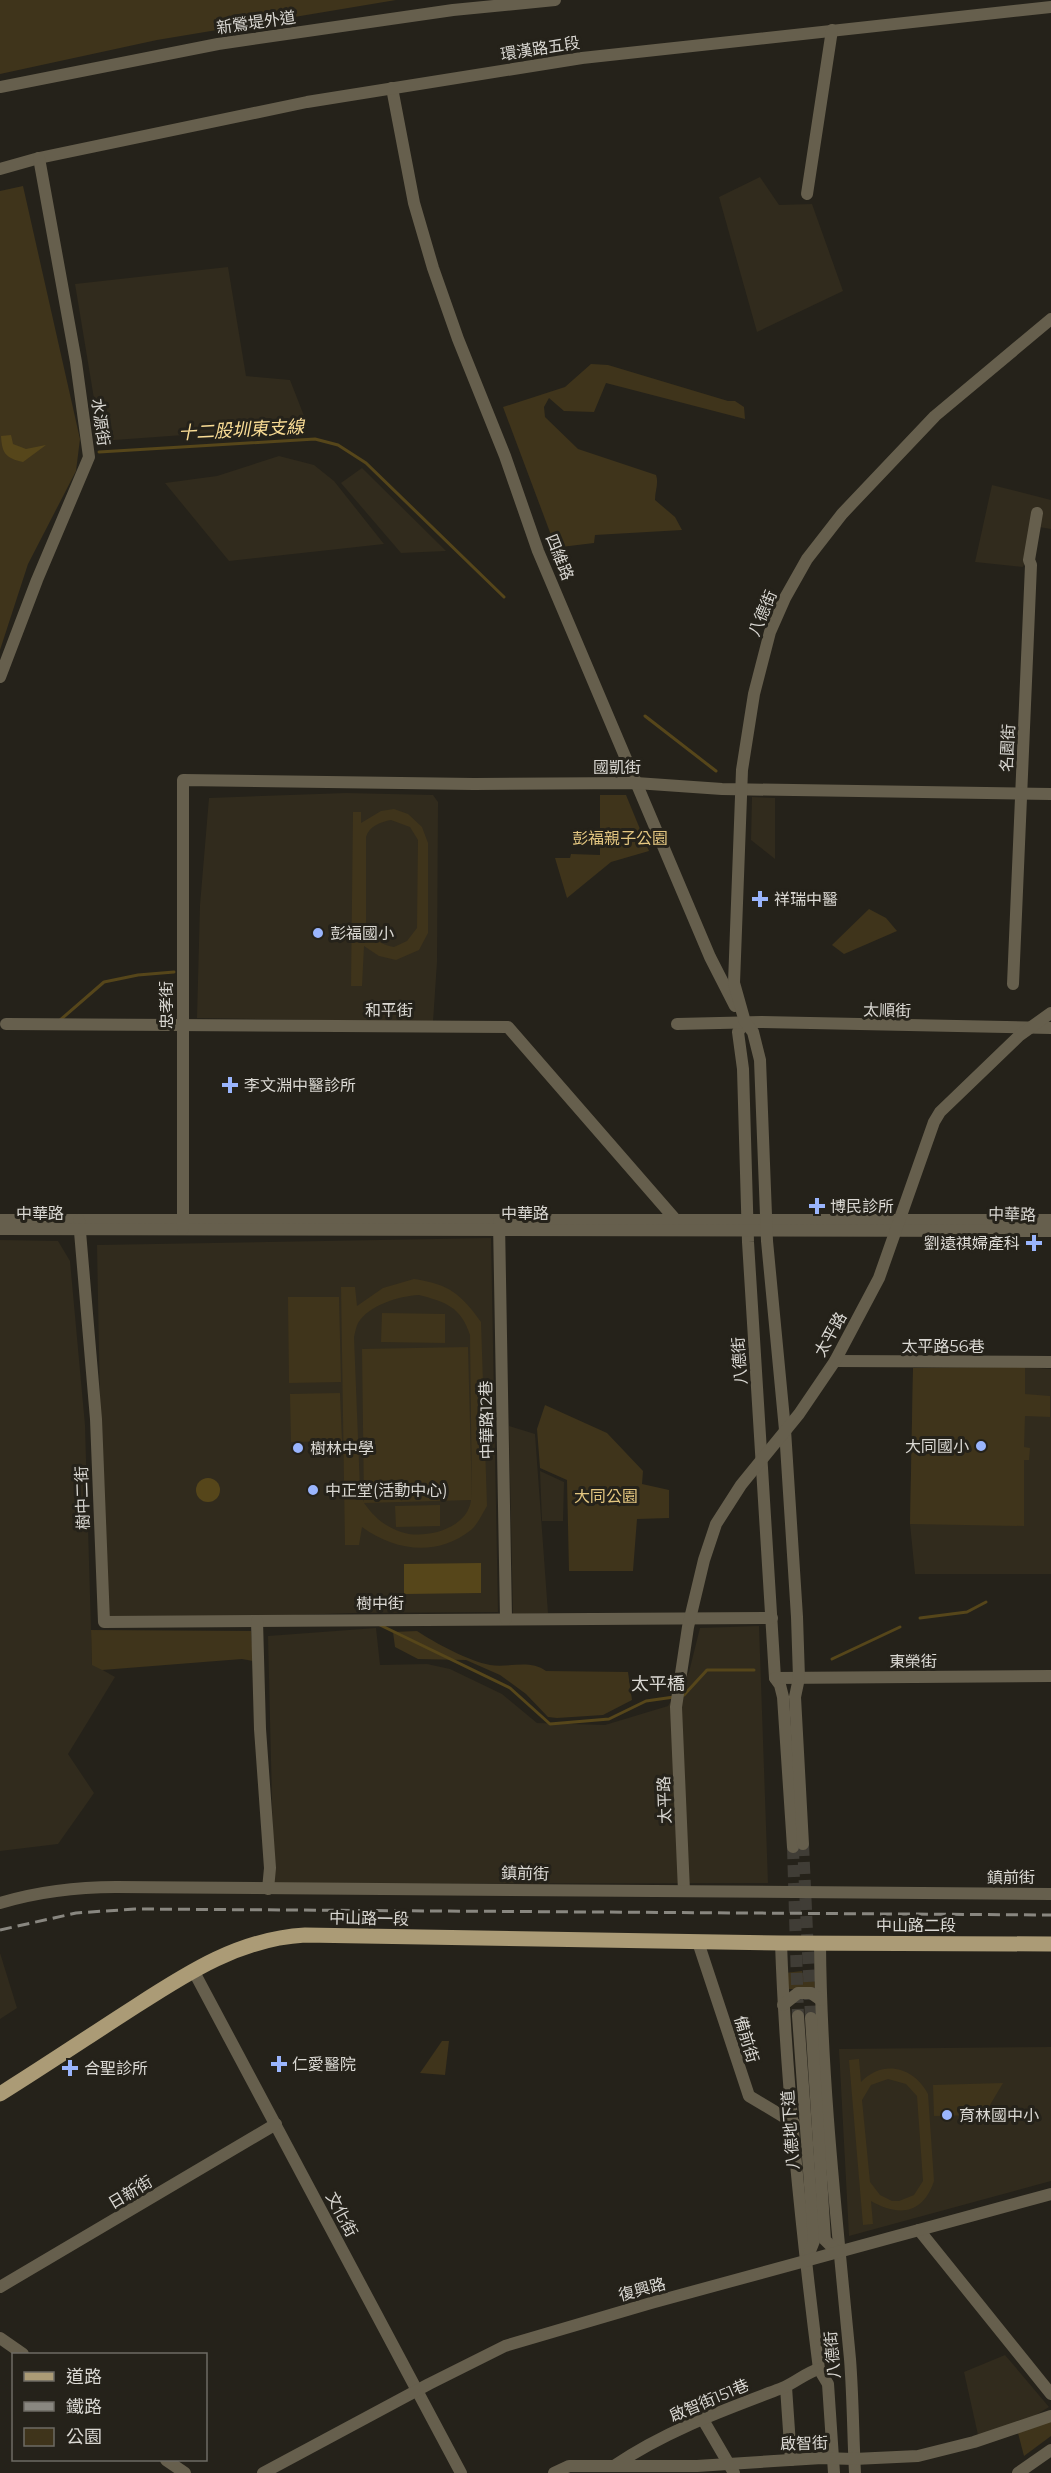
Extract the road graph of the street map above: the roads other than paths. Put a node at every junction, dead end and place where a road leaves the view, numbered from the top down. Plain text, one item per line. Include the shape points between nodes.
1 (555, 0) edge
2 (1051, 7) edge
3 (832, 30) junction
4 (0, 87) edge
5 (392, 88) junction
6 (39, 158) junction
7 (0, 169) edge
8 (807, 194) dead end
9 (1051, 319) edge
10 (1037, 513) dead end
11 (0, 677) edge
12 (183, 780) joint
13 (636, 783) junction
14 (741, 789) junction
15 (1022, 793) junction
16 (1051, 794) edge
17 (1013, 984) dead end
18 (1051, 1013) edge
19 (745, 1022) junction
20 (6, 1024) dead end
21 (677, 1024) dead end
22 (183, 1025) junction
23 (1051, 1028) edge
24 (1028, 1029) junction
25 (0, 1220) edge
26 (1051, 1220) edge
27 (499, 1224) junction
28 (675, 1224) junction
29 (79, 1225) junction
30 (183, 1225) junction
31 (748, 1225) junction
32 (766, 1225) junction
33 (899, 1225) junction
34 (0, 1229) edge
35 (1051, 1231) edge
36 (835, 1361) junction
37 (1051, 1362) edge
38 (785, 1430) junction
39 (762, 1460) junction
40 (692, 1618) junction
41 (772, 1618) junction
42 (506, 1619) junction
43 (256, 1621) junction
44 (1051, 1676) edge
45 (775, 1678) junction
46 (799, 1678) junction
47 (789, 1697) junction
48 (798, 1845) tunnel mouth
49 (268, 1889) junction
50 (684, 1891) junction
51 (1051, 1894) edge
52 (0, 1903) edge
53 (698, 1942) junction
54 (782, 1943) junction
55 (820, 1943) junction
56 (1051, 1944) edge
57 (194, 1970) junction
58 (821, 2000) junction
59 (783, 2005) junction
60 (798, 2016) tunnel mouth
61 (812, 2018) tunnel mouth
62 (0, 2094) edge
63 (794, 2123) junction
64 (276, 2124) junction
65 (1051, 2194) edge
66 (920, 2230) junction
67 (820, 2241) junction
68 (838, 2253) junction
69 (806, 2262) junction
70 (0, 2287) edge
71 (0, 2339) edge
72 (20, 2353) edge
73 (819, 2369) junction
74 (786, 2387) junction
75 (417, 2390) junction
76 (1051, 2394) edge
77 (1051, 2415) edge
78 (702, 2418) junction
79 (1051, 2450) edge
80 (833, 2458) junction
81 (854, 2459) junction
82 (791, 2460) junction
83 (167, 2461) edge
84 (614, 2466) junction
85 (731, 2469) edge
86 (698, 2470) edge
87 (184, 2473) edge
88 (263, 2473) edge
89 (461, 2473) edge
90 (554, 2473) edge
91 (834, 2473) edge
92 (855, 2473) edge
93 (1018, 2473) edge

1 - 4 street, 新鶯堤外道 via 453,10 218,44
2 - 3 street, 環漢路五段
3 - 5 street, 環漢路五段 via 582,58
3 - 8 street
5 - 6 street, 環漢路五段
5 - 13 street, 四維路 via 414,203 433,268 538,551
6 - 7 street, 環漢路五段
6 - 11 street, 水源街 via 89,457
9 - 14 street, 八德街 via 935,416 842,514 807,559 785,598 764,652 744,750
10 - 15 street, 名園街 via 1029,560
12 - 13 street, 國凱街
12 - 22 street, 忠孝街
13 - 14 street, 國凱街
13 - 19 street, 四維路 via 712,963
14 - 15 street, 國凱街
14 - 19 street, 八德街 via 734,983
15 - 16 street, 國凱街
15 - 17 street, 名園街
18 - 24 street, 太平路
19 - 21 street, 太順街
19 - 24 street, 太順街
19 - 31 street, 八德街 via 738,1032 743,1069
19 - 32 street, 八德街 via 753,1032 760,1060
20 - 22 street, 和平街
22 - 28 street, 和平街 via 508,1027
22 - 30 street, 忠孝街
23 - 24 street, 太順街
24 - 33 street, 太平路 via 940,1112
25 - 29 street, 中華路
26 - 33 street, 中華路
27 - 28 street, 中華路
27 - 30 street, 中華路 via 282,1230
27 - 42 street, 中華路12巷
28 - 31 street, 中華路
29 - 30 street, 中華路
29 - 34 street, 中華路
29 - 43 street, 樹中二街 via 96,1419 104,1622
31 - 32 street, 中華路
31 - 39 street, 八德街
32 - 33 street, 中華路
32 - 38 street, 八德街
33 - 35 street, 中華路
33 - 36 street, 太平路 via 879,1278
36 - 37 street, 太平路56巷
36 - 38 street, 太平路
38 - 39 street, 太平路
38 - 46 street, 八德街
39 - 40 street, 太平路 via 716,1524
39 - 41 street, 八德街
40 - 41 street, 樹中街
40 - 42 street, 樹中街
40 - 50 street, 太平路 via 676,1707
41 - 45 street, 八德街
42 - 43 street, 樹中街
43 - 49 street
44 - 46 street, 東榮街
45 - 46 street, 東榮街
45 - 47 street, 八德街
46 - 47 street, 八德街
47 - 48 street
49 - 50 street, 鎮前街
49 - 52 street, 鎮前街 via 91,1887
50 - 51 street, 鎮前街
53 - 54 main road, 中山路一段
53 - 57 main road, 中山路一段 via 305,1935 242,1947
53 - 63 street, 備前街 via 749,2096
54 - 55 main road, 中山路二段
54 - 59 street
55 - 56 main road, 中山路二段
55 - 58 street, 八德街
57 - 62 main road, 中山路一段
57 - 64 street, 文化街
58 - 59 street via 811,1993 798,1993
58 - 68 street, 八德街
59 - 63 street
60 - 67 street, 八德地下道
61 - 67 street, 八德地下道
63 - 69 street
64 - 70 street, 日新街
64 - 75 street, 文化街
65 - 66 street, 復興路
66 - 68 street, 復興路
66 - 76 street
67 - 68 street
67 - 69 street, 八德街
68 - 69 street, 復興路
68 - 81 street, 八德街 via 850,2362
69 - 73 street, 八德街
69 - 75 street, 復興路 via 506,2346
71 - 72 street
73 - 74 street, 啟智街151巷
73 - 80 street, 八德街 via 828,2384
74 - 78 street, 啟智街151巷
74 - 82 street
75 - 88 street, 復興路
75 - 89 street, 文化街
77 - 81 street, 啟智街 via 974,2442 918,2456
78 - 84 street, 啟智街151巷
78 - 85 street
79 - 93 street
80 - 81 street, 啟智街
80 - 82 street, 啟智街
80 - 91 street, 八德街
81 - 92 street, 八德街
82 - 85 street, 啟智街
83 - 87 street
84 - 86 street, 啟智街
84 - 90 street, 啟智街 via 569,2466
85 - 86 street, 啟智街

